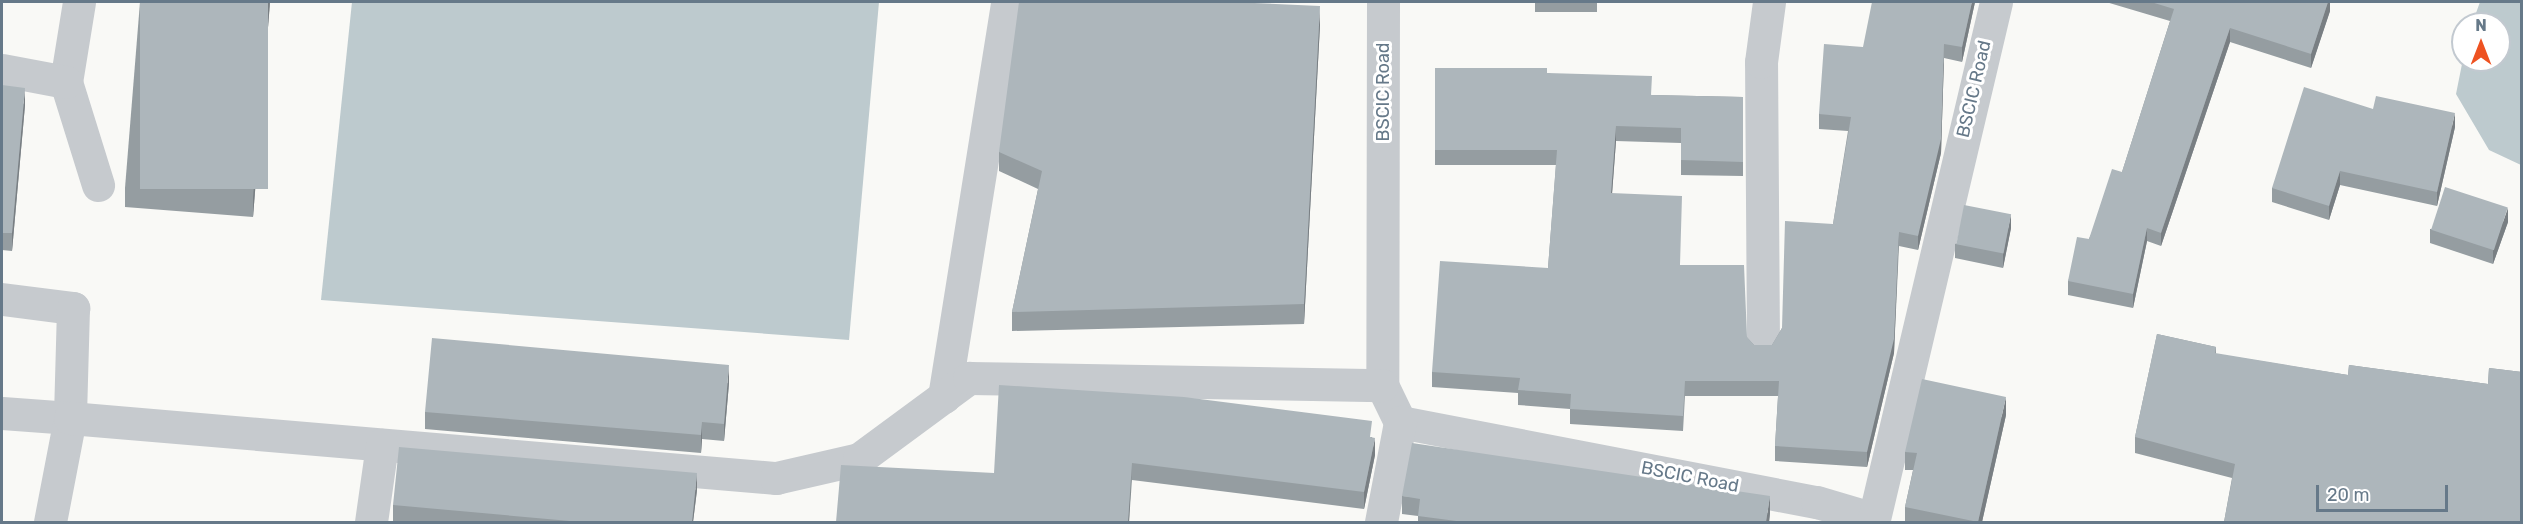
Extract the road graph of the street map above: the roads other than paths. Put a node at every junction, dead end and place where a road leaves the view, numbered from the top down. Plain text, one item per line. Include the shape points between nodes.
1 (79, 2) edge
2 (1007, 2) edge
3 (1383, 2) edge
4 (1769, 2) edge
5 (1996, 2) edge
6 (2, 70) edge
7 (66, 82) junction
8 (98, 185) dead end
9 (2, 298) edge
10 (1763, 343) edge
11 (1382, 385) junction
12 (944, 397) junction
13 (2, 413) edge
14 (70, 418) junction
15 (1400, 422) junction
16 (382, 446) junction
17 (50, 522) edge
18 (371, 522) edge
19 (1381, 522) edge

1 - 7 street
2 - 12 street
3 - 11 street, BSCIC Road
4 - 10 street via 1761,62
5 - 15 street, BSCIC Road via 1874,519 1817,502
6 - 7 street
7 - 8 street
9 - 14 street via 73,308
11 - 12 street via 969,378
11 - 15 street, BSCIC Road
12 - 16 street via 859,459 776,478
13 - 14 street
14 - 16 street
14 - 17 street
15 - 19 street
16 - 18 street

